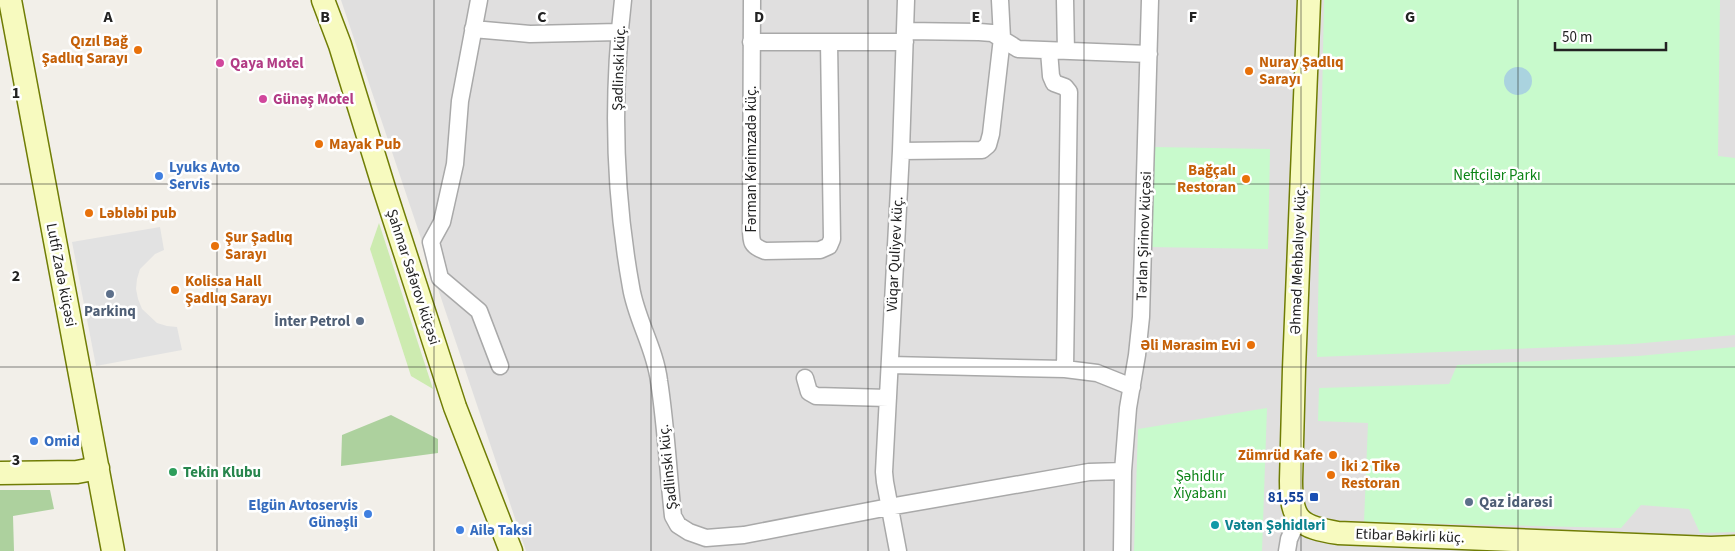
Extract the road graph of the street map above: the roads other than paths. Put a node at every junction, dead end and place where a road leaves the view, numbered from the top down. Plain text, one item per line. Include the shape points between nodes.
1 (10, 0) edge
2 (323, 0) edge
3 (479, 0) edge
4 (623, 0) edge
5 (752, 0) edge
6 (906, 0) edge
7 (1000, 0) edge
8 (1065, 0) edge
9 (1150, 0) edge
10 (1309, 0) edge
11 (473, 29) junction
12 (619, 32) junction
13 (905, 37) junction
14 (1002, 38) junction
15 (751, 42) junction
16 (829, 42) junction
17 (1058, 51) junction
18 (1149, 54) junction
19 (901, 152) junction
20 (436, 261) junction
21 (410, 268) junction
22 (890, 365) junction
23 (500, 366) dead end
24 (1065, 369) junction
25 (805, 378) dead end
26 (1132, 387) junction
27 (888, 398) junction
28 (98, 468) junction
29 (1123, 472) junction
30 (0, 473) edge
31 (889, 507) junction
32 (1298, 519) junction
33 (708, 545) edge
34 (1511, 545) edge
35 (1735, 547) edge
36 (1711, 550) edge
37 (113, 551) edge
38 (511, 551) edge
39 (898, 551) edge
40 (1122, 551) edge
41 (1287, 551) edge

1 - 28 main road, Lutfi Zadə küçəsi
2 - 21 main road, Şahmar Səfərov küçəsi
3 - 11 street
4 - 12 street, Şadlinski küç.
5 - 15 street, Fərman Kərimzadə küç.
6 - 13 street, Vüqar Quliyev küç.
7 - 14 street
8 - 17 street
9 - 18 street, Tərlan Şirinov küçəsi
10 - 32 main road, Əhməd Mehbalıyev küç. via 1291,481 1291,498
11 - 12 street via 530,34
11 - 20 street via 460,101 455,164 442,222 431,242
12 - 33 street, Şadlinski küç. via 618,191 631,288 659,379 673,516 678,525
13 - 14 street via 978,32
13 - 16 street
13 - 19 street, Vüqar Quliyev küç.
14 - 17 street via 1018,49
14 - 19 street via 988,144 982,150
15 - 16 street
15 - 16 street, Fərman Kərimzadə küç. via 751,241 765,251 820,250 829,246 832,239
17 - 18 street
17 - 24 street via 1051,76 1054,83 1065,87 1068,92
18 - 26 street, Tərlan Şirinov küçəsi via 1141,316
19 - 22 street, Vüqar Quliyev küç.
20 - 21 street
20 - 23 street via 440,278 480,311
21 - 38 main road, Şahmar Səfərov küçəsi via 455,406
22 - 24 street
22 - 27 street, Vüqar Quliyev küç.
24 - 26 street via 1097,372
25 - 27 street via 809,392 816,396
26 - 29 street, Tərlan Şirinov küçəsi
27 - 31 street, Vüqar Quliyev küç. via 884,472
28 - 30 main road via 77,472
28 - 37 main road, Lutfi Zadə küçəsi
29 - 31 street, Şadlinski küç. via 1089,472
29 - 40 street
31 - 33 street, Şadlinski küç.
31 - 39 street
32 - 34 main road, Etibar Bəkirli küç. via 1317,529 1338,533
32 - 41 street
34 - 36 main road, Etibar Bəkirli küç.
35 - 36 main road, Etibar Bəkirli küç.

